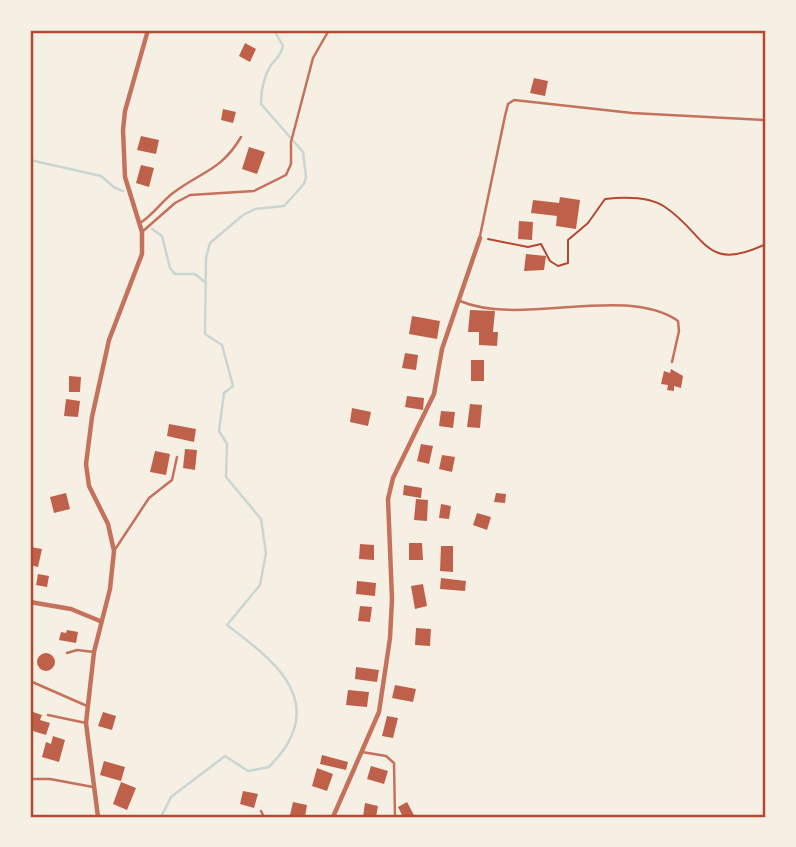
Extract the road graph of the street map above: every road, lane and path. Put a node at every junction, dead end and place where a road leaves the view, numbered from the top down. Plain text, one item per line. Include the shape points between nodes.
1 (148, 30) edge
2 (330, 30) edge
3 (766, 120) edge
4 (241, 137) dead end
5 (140, 223) junction
6 (142, 233) junction
7 (480, 238) junction
8 (766, 244) edge
9 (457, 300) junction
10 (672, 362) dead end
11 (177, 457) dead end
12 (114, 551) junction
13 (30, 602) edge
14 (100, 621) junction
15 (94, 652) junction
16 (67, 653) dead end
17 (30, 681) edge
18 (87, 706) junction
19 (48, 715) dead end
20 (86, 723) junction
21 (362, 752) junction
22 (30, 779) edge
23 (93, 787) junction
24 (261, 811) dead end
25 (98, 817) edge
26 (264, 817) edge
27 (332, 817) edge
28 (395, 817) edge

1 - 5 street via 123,130 125,177
2 - 6 lane via 313,58 286,175 254,191 190,195
3 - 7 lane via 632,113 514,100 505,116
4 - 5 lane via 213,170 170,195
5 - 6 street
6 - 12 street via 142,254 109,340 86,464 89,486 108,524
7 - 8 path via 528,247 541,244 558,266 568,263 568,240 605,199 621,198 664,206 724,256
7 - 9 street
9 - 10 lane via 510,308 617,307 668,314 678,321 679,331
9 - 21 street via 434,394 393,478 388,499 390,638 379,712
11 - 12 lane via 173,480 149,498
12 - 14 street via 110,589
13 - 14 street via 71,608
14 - 15 street
15 - 16 lane
15 - 18 street
17 - 18 lane
18 - 20 street
19 - 20 lane
20 - 23 street
21 - 27 street
21 - 28 lane via 386,756 394,763
22 - 23 lane
23 - 25 street
24 - 26 lane

